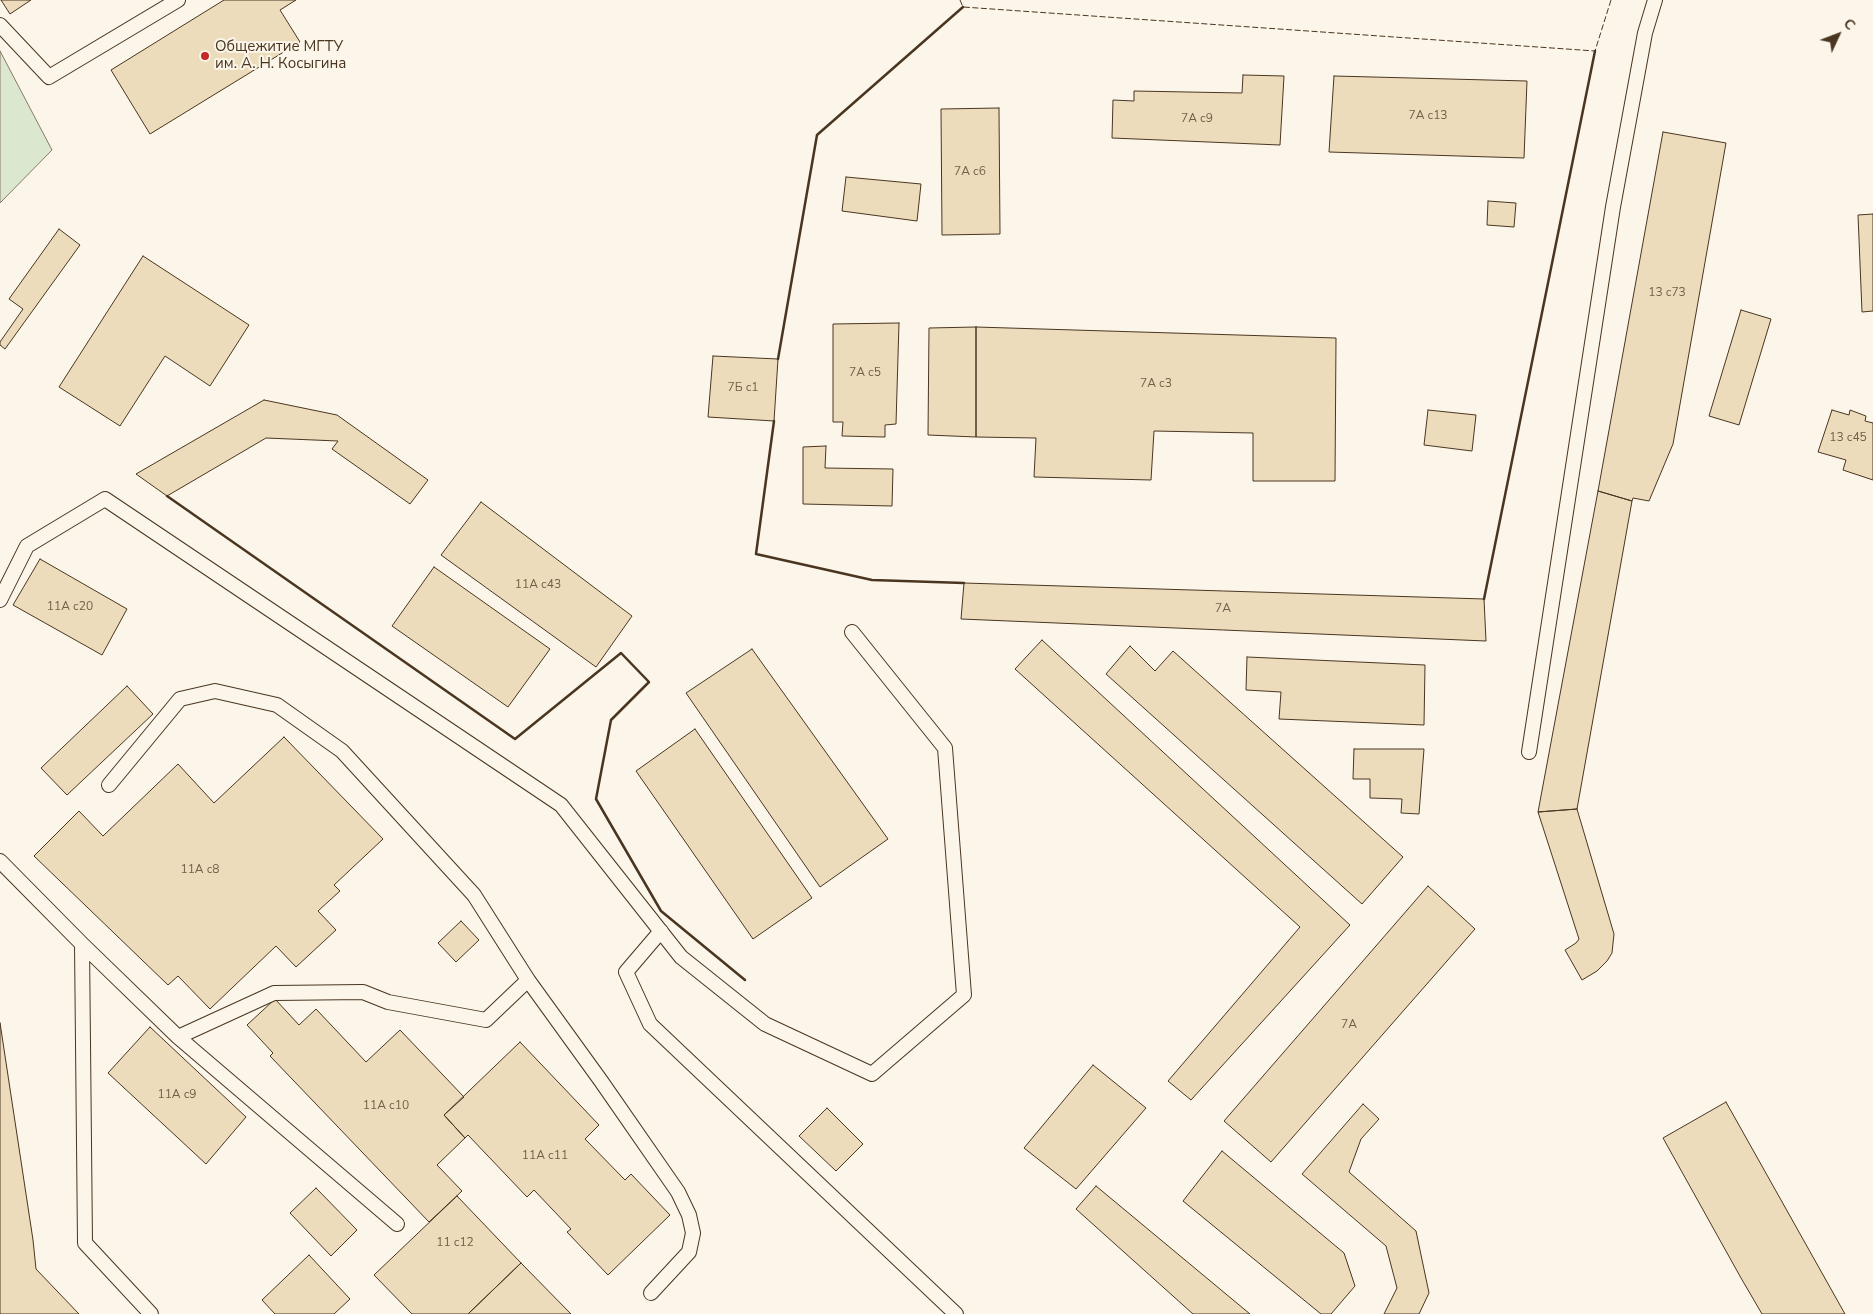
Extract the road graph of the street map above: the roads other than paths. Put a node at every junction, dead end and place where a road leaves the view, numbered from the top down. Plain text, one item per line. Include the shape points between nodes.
1 (178, 0) edge
2 (1655, 0) edge
3 (0, 24) edge
4 (0, 600) edge
5 (852, 632) dead end
6 (1529, 752) dead end
7 (108, 785) dead end
8 (0, 861) edge
9 (661, 931) junction
10 (82, 944) junction
11 (528, 980) junction
12 (178, 1037) junction
13 (398, 1224) dead end
14 (651, 1293) dead end
15 (151, 1314) edge
16 (956, 1314) edge

1 - 3 lane via 49,77
2 - 6 lane via 1645,33 1611,216
4 - 9 lane via 27,546 105,499 561,805
5 - 9 lane via 945,748 964,995 872,1074 765,1024 681,957
7 - 11 lane via 180,699 215,691 277,705 342,751 474,895
8 - 10 lane
9 - 16 lane via 626,972 650,1024
10 - 12 lane
10 - 15 lane via 85,1243
11 - 12 lane via 486,1020 388,1002 363,992 274,993
11 - 14 lane via 678,1192 689,1215 692,1233 689,1252
12 - 13 lane

